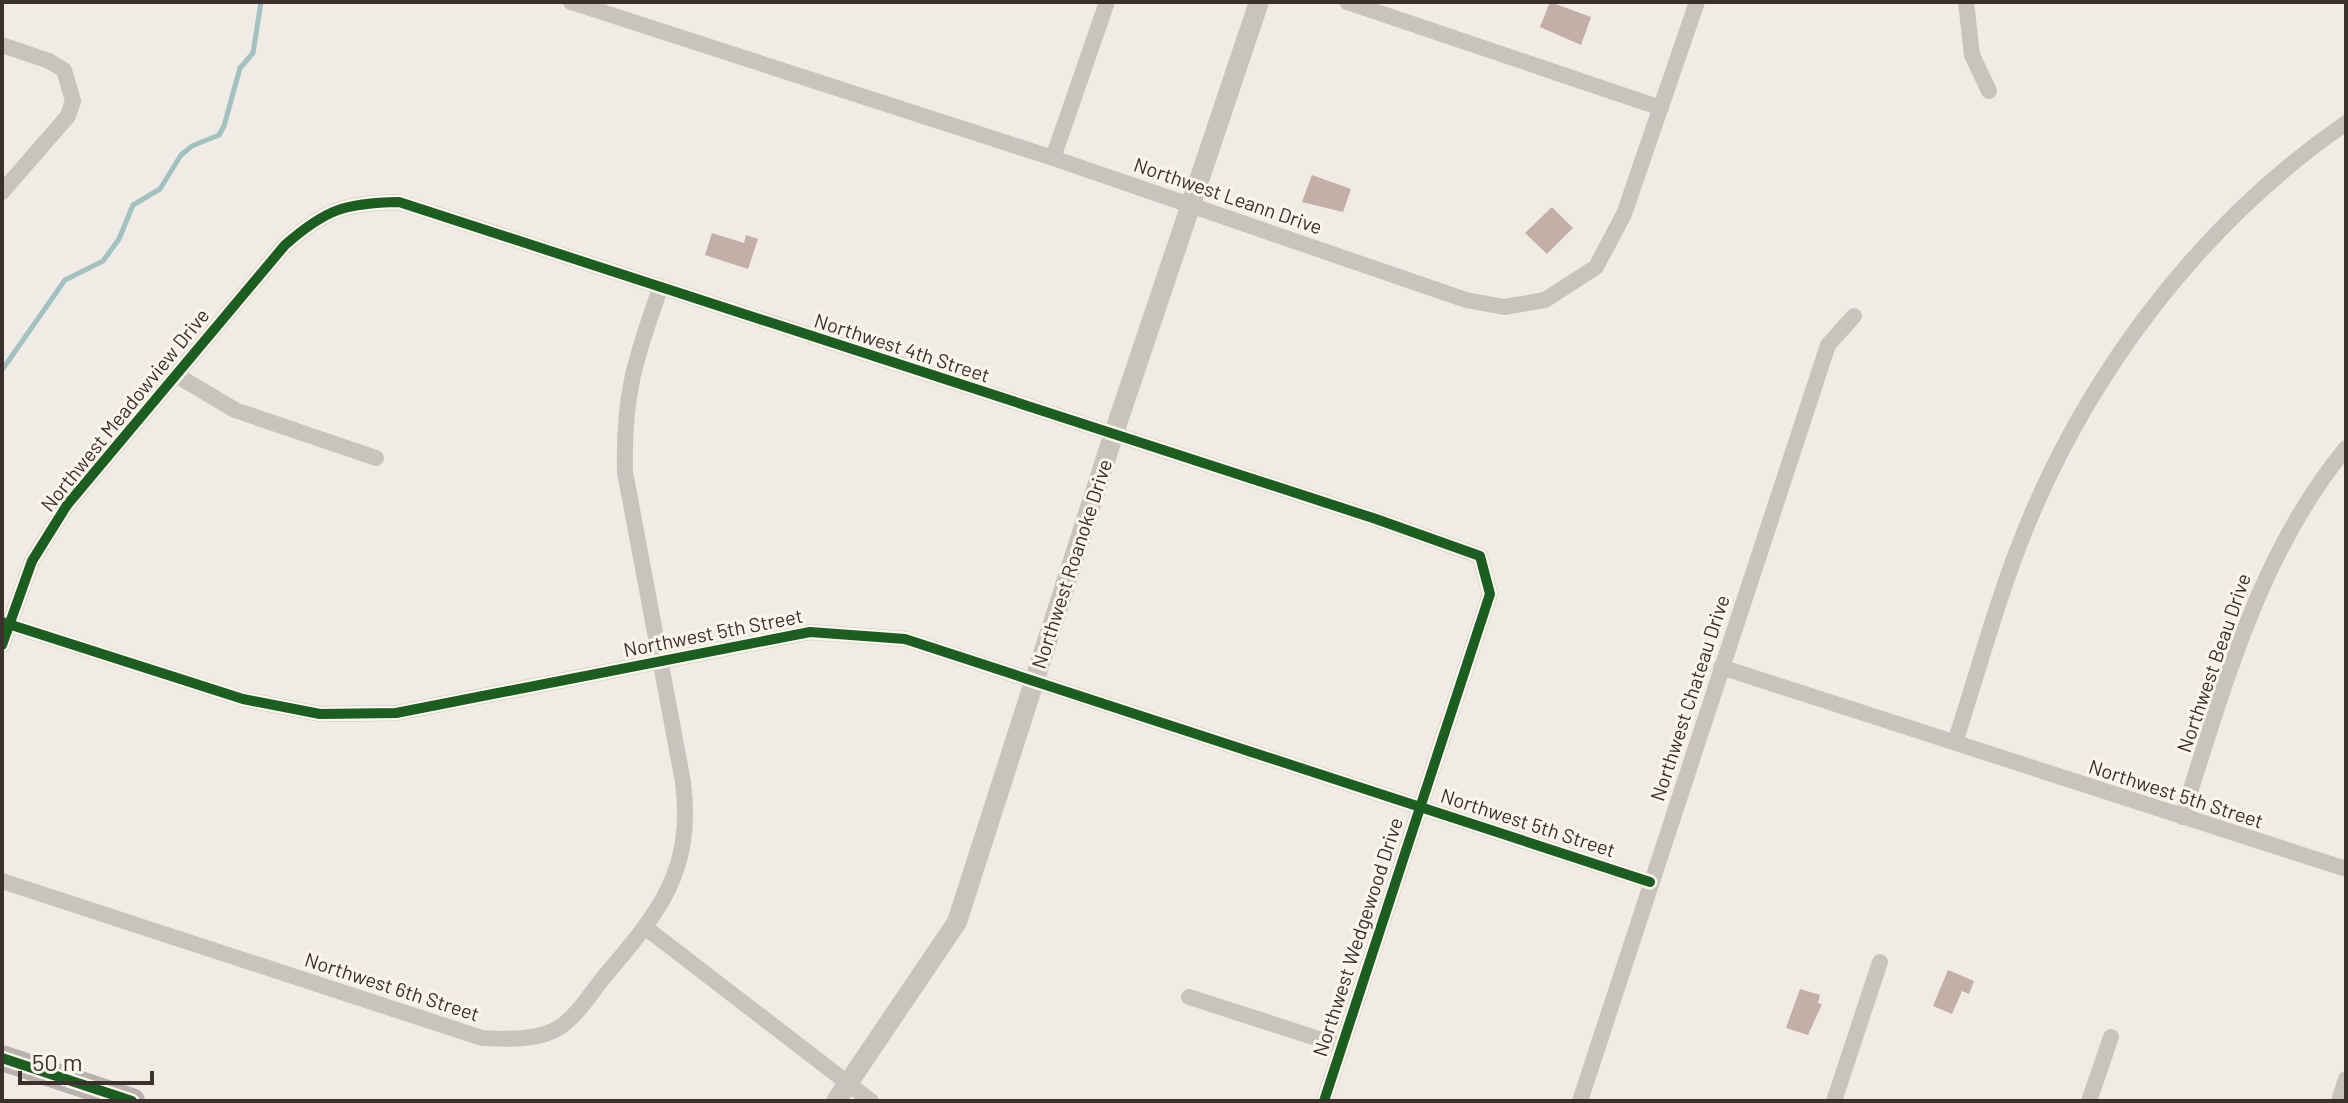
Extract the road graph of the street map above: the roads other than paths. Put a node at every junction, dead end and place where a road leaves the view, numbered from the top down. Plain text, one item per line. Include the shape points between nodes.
1 (571, 2) edge
2 (1107, 2) edge
3 (1259, 2) edge
4 (1347, 2) edge
5 (1697, 2) edge
6 (1966, 2) edge
7 (2, 45) edge
8 (1989, 91) dead end
9 (1661, 108) junction
10 (2346, 123) edge
11 (1053, 158) junction
12 (2, 192) edge
13 (1190, 204) junction
14 (313, 220) joint
15 (660, 289) junction
16 (1854, 316) dead end
17 (176, 375) junction
18 (1113, 436) junction
19 (2346, 448) edge
20 (376, 458) dead end
21 (1480, 556) joint
22 (6, 623) edge
23 (2, 645) edge
24 (661, 660) junction
25 (1721, 667) junction
26 (1033, 680) junction
27 (1955, 742) junction
28 (1419, 806) junction
29 (2182, 817) junction
30 (2346, 869) edge
31 (2, 881) edge
32 (1650, 882) junction
33 (646, 928) junction
34 (1880, 962) dead end
35 (1189, 997) dead end
36 (2111, 1037) dead end
37 (1341, 1046) junction
38 (2, 1058) edge
39 (2346, 1079) edge
40 (848, 1081) junction
41 (132, 1101) edge
42 (836, 1101) edge
43 (871, 1101) edge
44 (1324, 1101) edge
45 (1580, 1101) edge
46 (1834, 1101) edge
47 (2089, 1101) edge
48 (2339, 1101) edge

1 - 11 street, Northwest Leann Drive
2 - 11 street
3 - 13 street, Northwest Roanoke Drive
4 - 9 street
5 - 9 street, Northwest Leann Drive
6 - 8 street via 1972,55
7 - 12 street via 64,70 73,101 68,116
9 - 13 street, Northwest Leann Drive via 1624,214 1596,267 1545,300 1504,307 1466,300
10 - 27 street via 2300,154 2236,213 2117,354 2055,466 2017,550
11 - 13 street, Northwest Leann Drive
13 - 18 street, Northwest Roanoke Drive
14 - 15 street, Northwest 4th Street via 355,202 399,202
14 - 17 street, Northwest Meadowview Drive via 285,245
15 - 18 street, Northwest 4th Street
15 - 24 street, Northwest 6th Street via 632,370 624,421 625,472
16 - 25 street, Northwest Chateau Drive via 1828,345
17 - 20 street via 235,410
17 - 22 street, Northwest Meadowview Drive via 67,505 32,561
18 - 21 street, Northwest 4th Street
18 - 26 street, Northwest Roanoke Drive
19 - 29 street, Northwest Beau Drive via 2274,555 2246,621
21 - 28 street, Northwest Wedgewood Drive via 1490,594
22 - 23 street, Northwest Meadowview Drive
22 - 24 street, Northwest 5th Street via 243,699 320,714 396,713
24 - 26 street, Northwest 5th Street via 810,632 855,634 905,639
24 - 33 street, Northwest 6th Street via 687,816 677,875
25 - 27 street, Northwest 5th Street
25 - 32 street, Northwest Chateau Drive
26 - 28 street, Northwest 5th Street
26 - 40 street, Northwest Roanoke Drive via 957,922
27 - 29 street, Northwest 5th Street
28 - 32 street, Northwest 5th Street
28 - 37 street, Northwest Wedgewood Drive
29 - 30 street, Northwest 5th Street
31 - 33 street, Northwest 6th Street via 482,1038 519,1039 559,1028
32 - 45 street, Northwest Chateau Drive
33 - 40 street
34 - 46 street
35 - 37 street
36 - 47 street
37 - 44 street, Northwest Wedgewood Drive
38 - 41 main road
39 - 48 street
40 - 42 street, Northwest Roanoke Drive
40 - 43 street

